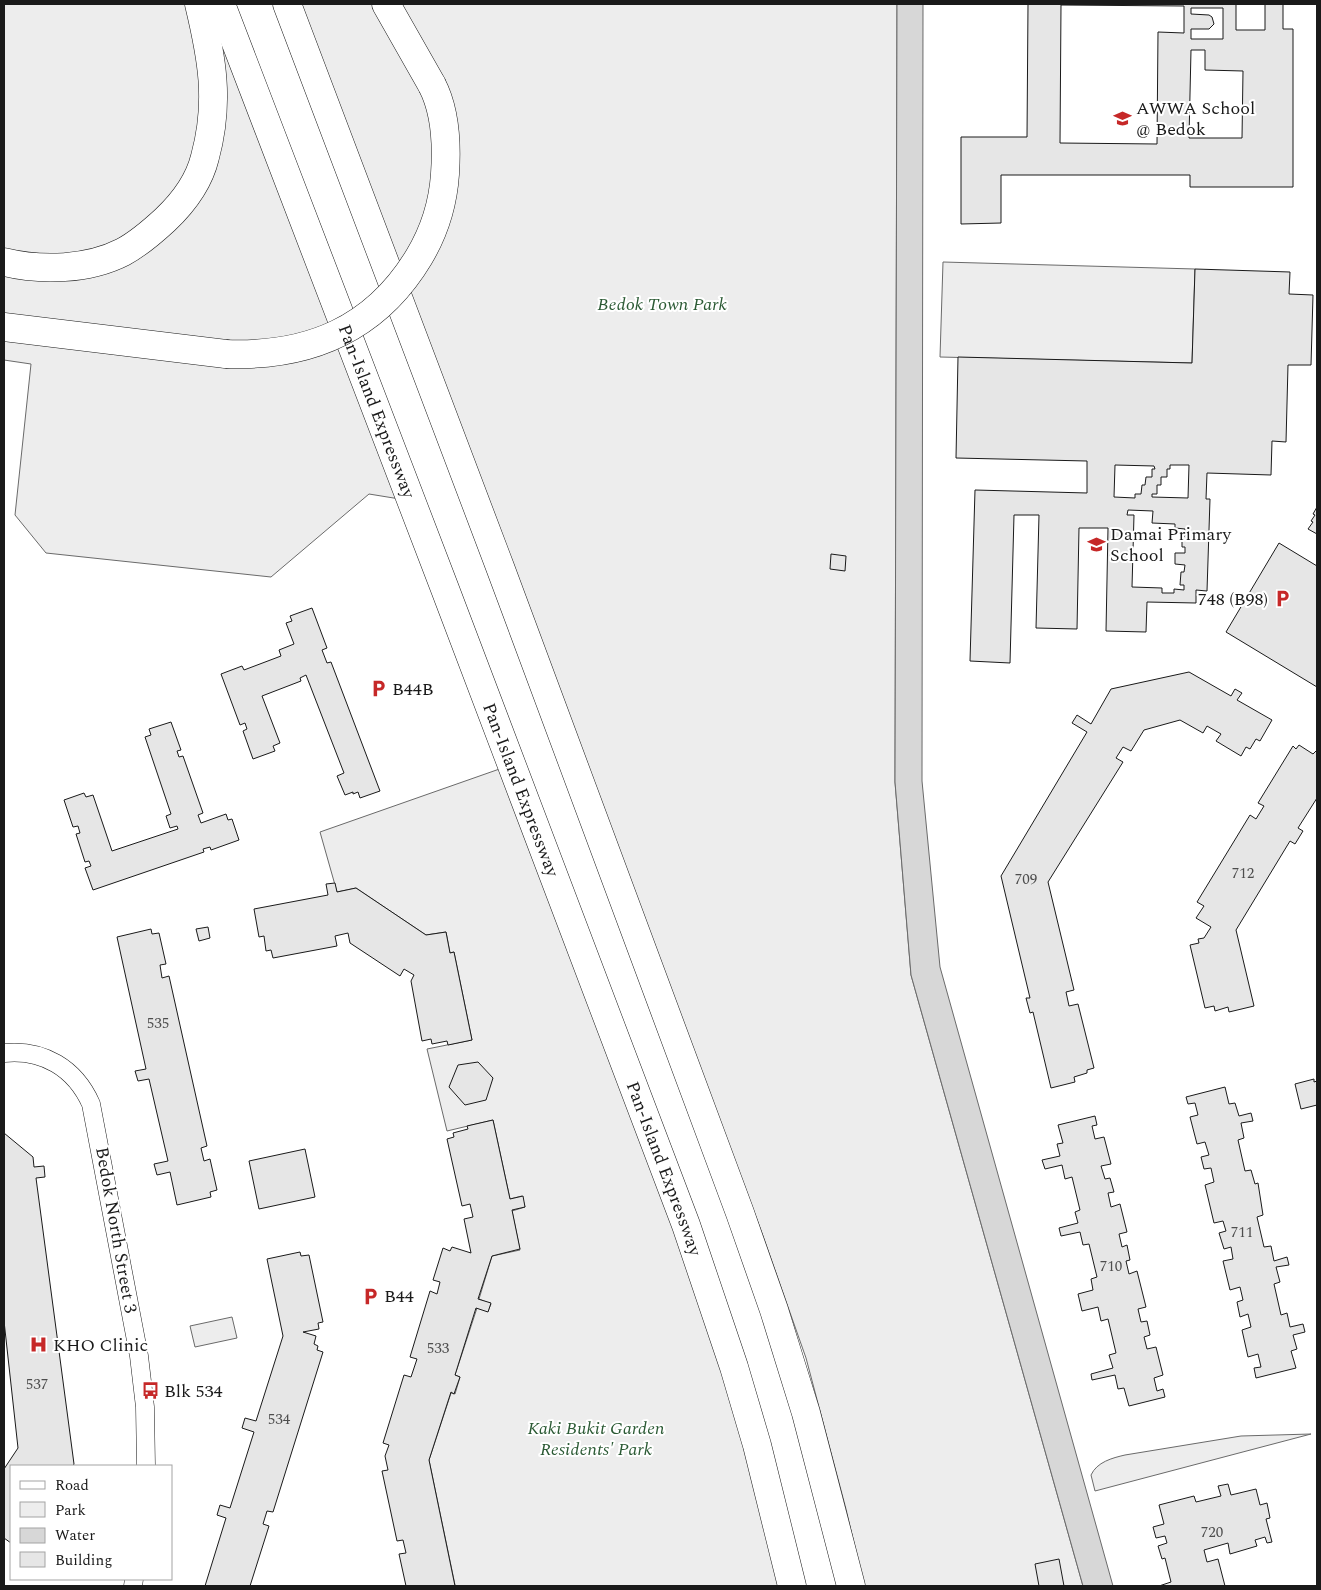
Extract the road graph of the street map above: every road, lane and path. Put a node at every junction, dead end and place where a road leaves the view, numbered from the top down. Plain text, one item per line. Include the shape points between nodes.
1 (199, 4) edge
2 (221, 4) edge
3 (287, 4) edge
4 (386, 4) edge
5 (4, 262) edge
6 (4, 327) edge
7 (4, 1053) edge
8 (146, 1465) edge
9 (792, 1586) edge
10 (851, 1586) edge

1 - 5 highway via 213,70 213,104 205,159 186,197 152,232 124,252 109,258 87,264 50,267
2 - 9 highway, Pan-Island Expressway via 686,1225 757,1445
3 - 10 highway via 740,1214 804,1404
4 - 6 highway, bridge via 432,85 445,134 446,160 442,198 429,237 412,270 383,304 360,321 319,341 284,351 249,354 226,354
7 - 8 street, Bedok North Street 3 via 32,1053 61,1065 79,1082 91,1104 141,1373

